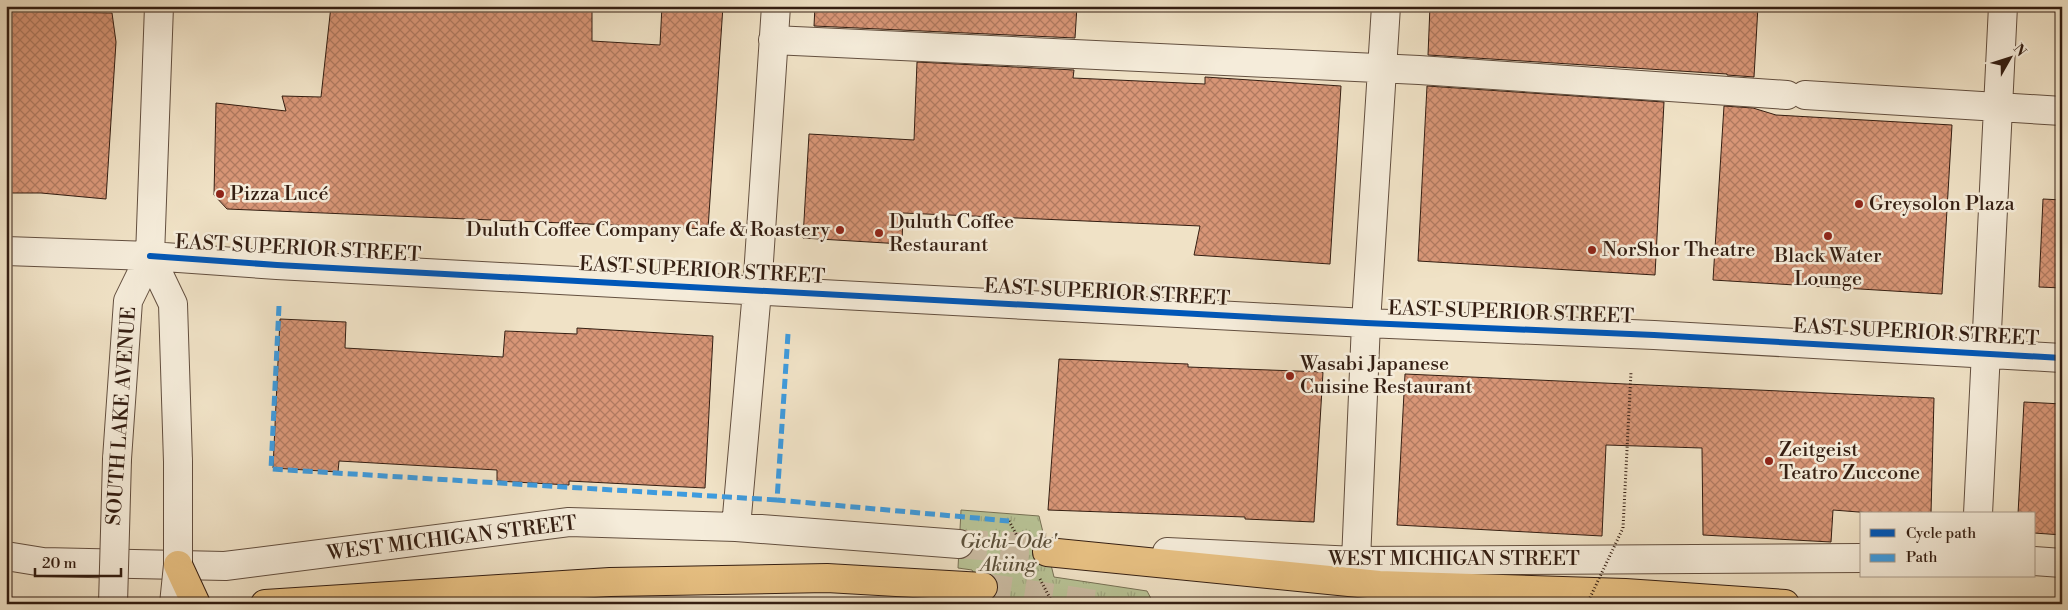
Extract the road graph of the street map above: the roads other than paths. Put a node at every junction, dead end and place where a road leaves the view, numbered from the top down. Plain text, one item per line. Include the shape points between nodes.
1 (159, 6) edge
2 (776, 6) edge
3 (1386, 6) edge
4 (2002, 6) edge
5 (774, 40) junction
6 (1382, 69) junction
7 (1997, 107) junction
8 (2062, 111) edge
9 (6, 251) edge
10 (150, 256) junction
11 (757, 290) junction
12 (1366, 323) junction
13 (1986, 353) junction
14 (2062, 358) edge
15 (1978, 512) edge
16 (736, 527) junction
17 (958, 544) dead end
18 (1046, 550) joint
19 (6, 556) edge
20 (1860, 558) edge
21 (1356, 561) junction
22 (2036, 561) edge
23 (2062, 563) edge
24 (178, 565) junction
25 (983, 587) tunnel mouth
26 (1783, 603) edge
27 (113, 604) edge
28 (174, 604) edge
29 (196, 604) edge
30 (265, 604) edge

1 - 10 street
2 - 5 street
3 - 6 street
4 - 7 street
5 - 6 street
5 - 11 street
6 - 7 street
6 - 12 street
7 - 8 street
7 - 13 street
9 - 10 street, EAST SUPERIOR STREET
10 - 11 street, EAST SUPERIOR STREET
10 - 24 street, bridge via 173,304
10 - 27 street, SOUTH LAKE AVENUE, bridge via 128,301 117,459
11 - 12 street, EAST SUPERIOR STREET
11 - 16 street
12 - 13 street, EAST SUPERIOR STREET
12 - 21 street
13 - 14 street, EAST SUPERIOR STREET
13 - 15 street
16 - 17 street, WEST MICHIGAN STREET
16 - 19 street, WEST MICHIGAN STREET via 569,522 225,566 43,562
18 - 21 street, WEST MICHIGAN STREET
18 - 26 highway via 1380,585 1626,593
20 - 21 street, WEST MICHIGAN STREET
22 - 23 street
24 - 28 street, bridge
24 - 29 highway, bridge
25 - 30 highway via 827,578 610,582

